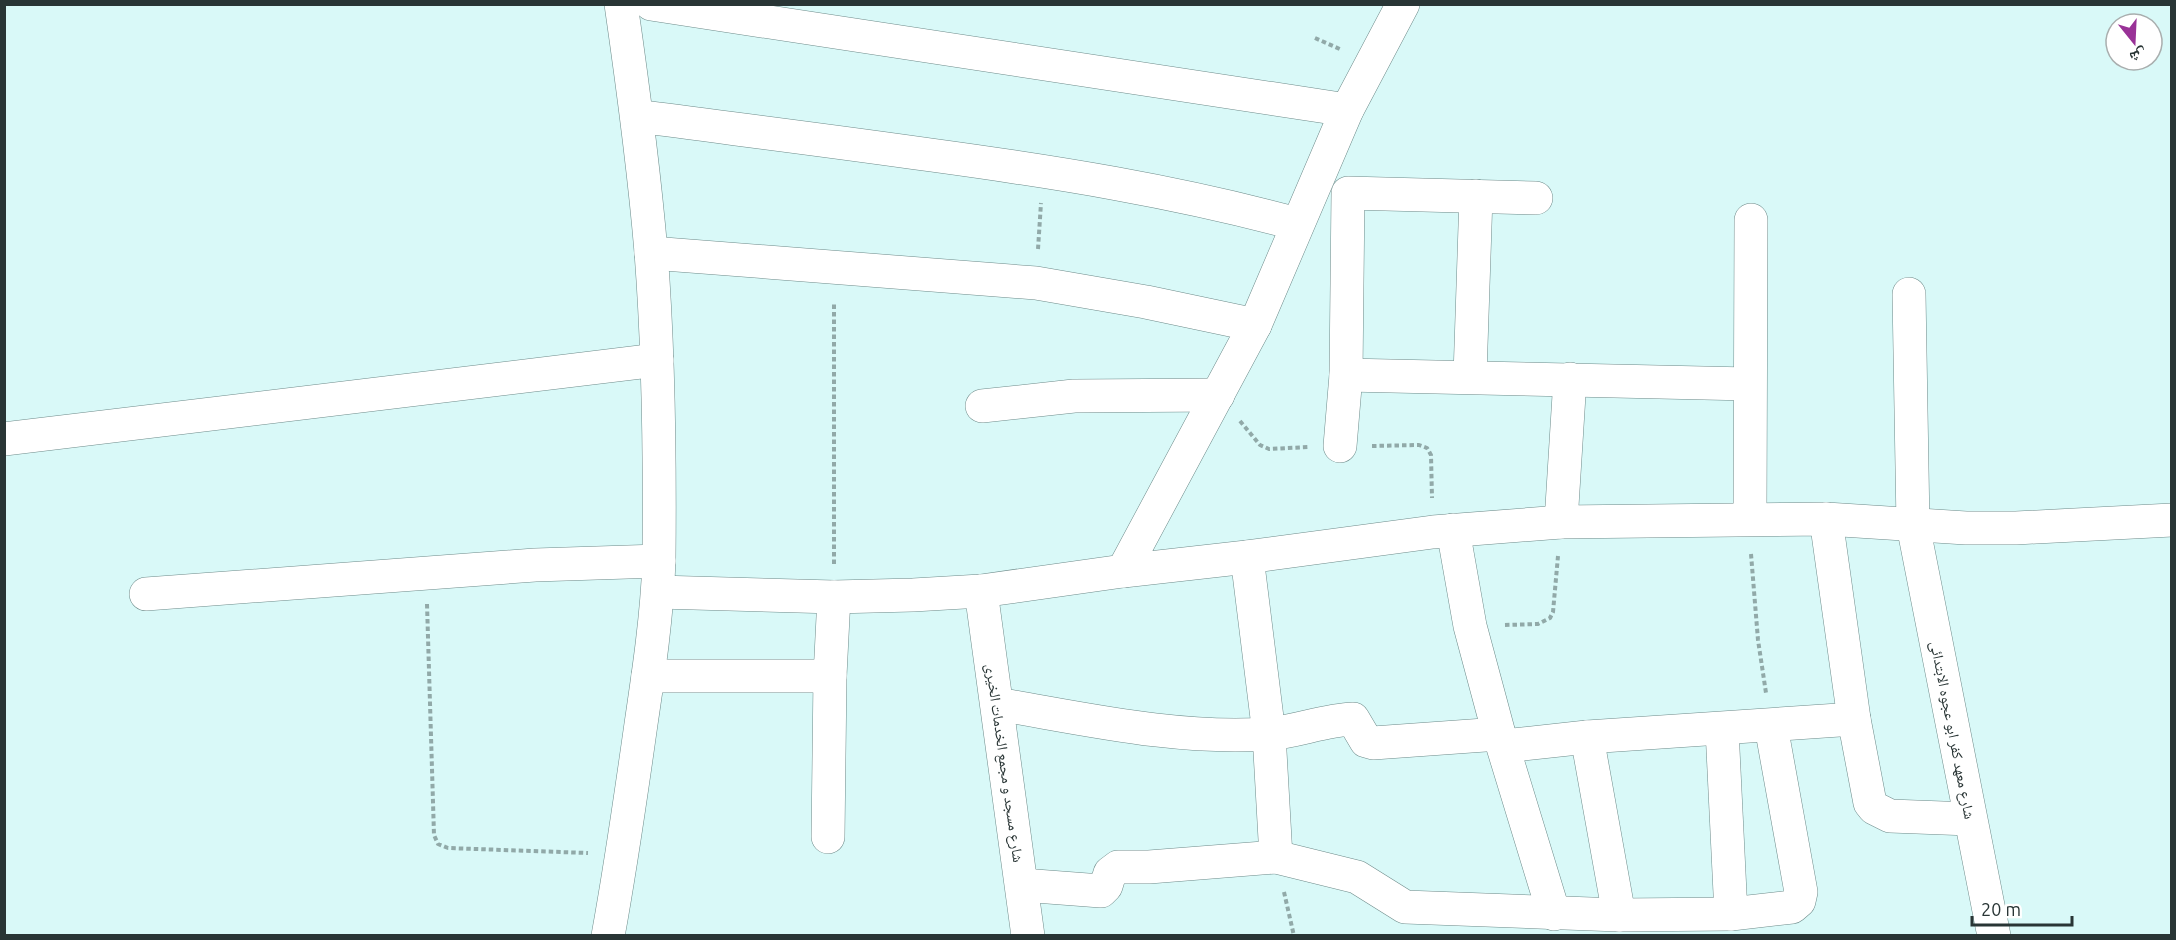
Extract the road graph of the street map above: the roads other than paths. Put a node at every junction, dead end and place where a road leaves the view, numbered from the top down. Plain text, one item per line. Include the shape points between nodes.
1 (621, 4) edge
2 (651, 4) edge
3 (1402, 4) edge
4 (1347, 110) junction
5 (637, 116) junction
6 (1312, 192) junction
7 (1348, 193) junction
8 (1476, 196) junction
9 (1536, 198) dead end
10 (1751, 220) dead end
11 (1297, 224) junction
12 (651, 254) junction
13 (1909, 294) dead end
14 (1255, 325) junction
15 (657, 360) junction
16 (1346, 375) junction
17 (1470, 376) junction
18 (1570, 379) junction
19 (1749, 384) junction
20 (1218, 395) junction
21 (982, 406) dead end
22 (4, 440) edge
23 (1340, 446) road end
24 (1750, 519) junction
25 (1826, 519) junction
26 (2172, 520) edge
27 (1562, 522) junction
28 (1913, 525) junction
29 (1443, 531) junction
30 (1247, 557) junction
31 (1123, 571) junction
32 (658, 576) junction
33 (981, 591) junction
34 (146, 594) dead end
35 (834, 597) junction
36 (648, 676) junction
37 (830, 676) junction
38 (998, 704) junction
39 (1854, 719) junction
40 (1771, 726) junction
41 (1722, 729) junction
42 (1269, 734) junction
43 (1587, 737) junction
44 (1502, 740) junction
45 (1970, 819) junction
46 (828, 837) dead end
47 (1276, 857) junction
48 (1022, 885) junction
49 (1731, 914) junction
50 (1619, 915) junction
51 (1569, 921) edge
52 (608, 936) edge
53 (1028, 936) edge
54 (1994, 936) edge

1 - 5 street
2 - 4 street
3 - 4 street
4 - 6 street
5 - 11 street via 1120,183
5 - 12 street
6 - 7 street
6 - 11 street
7 - 8 street
7 - 16 street
8 - 9 street
8 - 17 street
10 - 19 street
11 - 14 street
12 - 14 street via 1036,283
12 - 15 street
13 - 28 street, شارع معهد كفر ابو عجوه الابتدائى
14 - 20 street
15 - 22 street
15 - 32 street
16 - 17 street
16 - 23 street
17 - 18 street
18 - 19 street
18 - 27 street
19 - 24 street
20 - 21 street via 1074,396
20 - 31 street
24 - 25 street
24 - 27 street
25 - 28 street
25 - 39 street
26 - 28 street via 2016,528
27 - 29 street
28 - 45 street, شارع معهد كفر ابو عجوه الابتدائى
29 - 30 street
29 - 44 street
30 - 31 street
30 - 42 street
31 - 33 street
32 - 34 street via 535,566
32 - 35 street
32 - 36 street
33 - 35 street
33 - 38 street, شارع مسجد و مجمع الخدمات الخيرى
35 - 37 street
36 - 37 street
36 - 52 street
37 - 46 street
38 - 42 street via 1162,731
38 - 48 street, شارع مسجد و مجمع الخدمات الخيرى
39 - 40 street
39 - 45 street via 1874,808 1890,816
40 - 41 street
40 - 49 street via 1801,892 1792,907
41 - 43 street
41 - 49 street
42 - 44 street via 1353,718 1366,741 1373,743
42 - 47 street
43 - 44 street
43 - 50 street
44 - 51 street
45 - 54 street, شارع معهد كفر ابو عجوه الابتدائى
47 - 48 street via 1118,867 1110,873 1101,891
47 - 51 street via 1357,877 1405,907
48 - 53 street, شارع مسجد و مجمع الخدمات الخيرى
49 - 50 street
50 - 51 street

